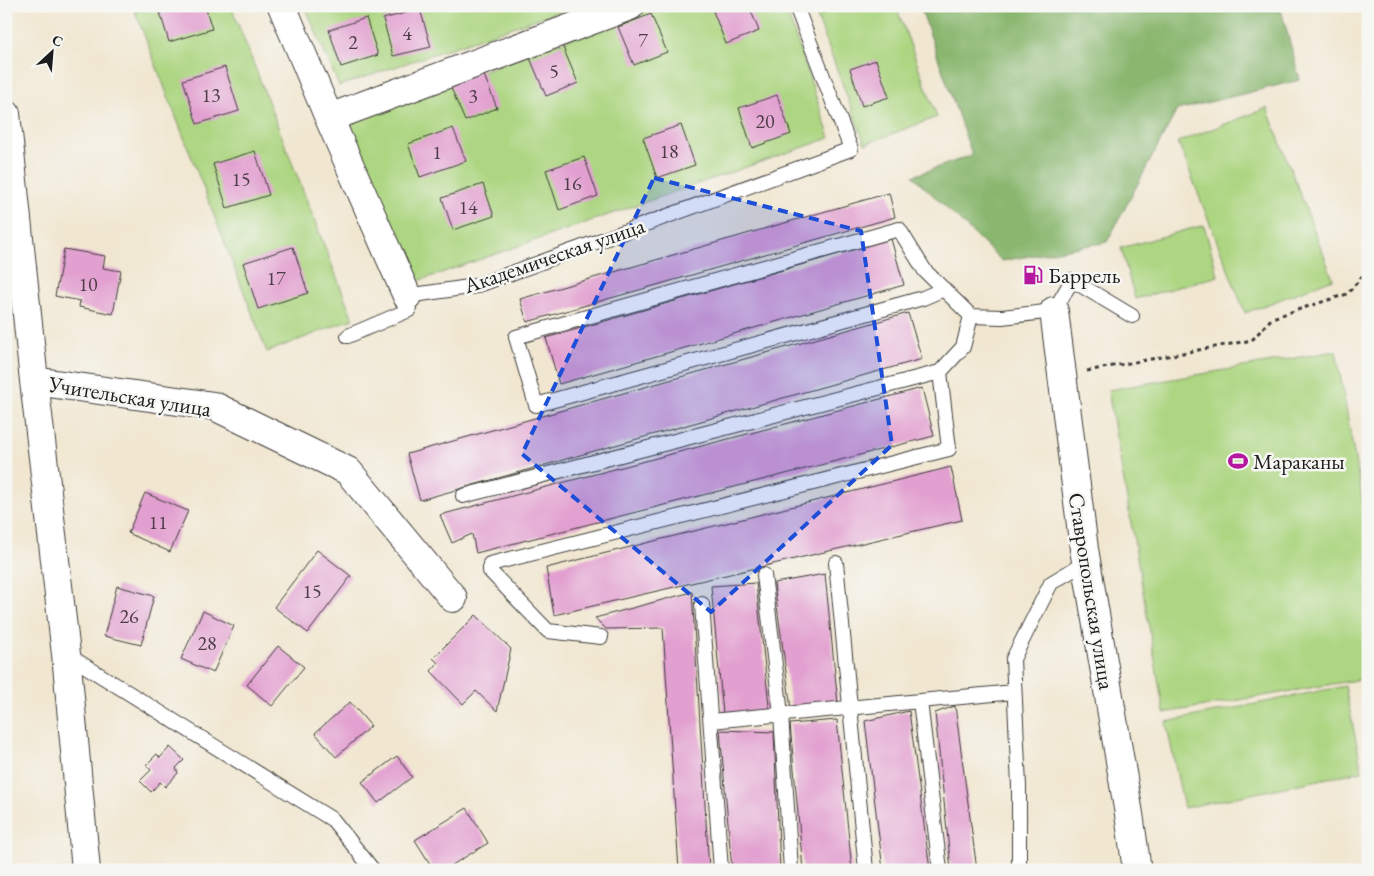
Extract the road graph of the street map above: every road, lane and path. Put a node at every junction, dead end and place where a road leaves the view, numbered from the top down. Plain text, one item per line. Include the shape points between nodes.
1 (282, 6) edge
2 (630, 6) edge
3 (796, 6) edge
4 (6, 114) edge
5 (329, 118) junction
6 (1368, 272) edge
7 (944, 289) junction
8 (407, 296) junction
9 (1054, 312) junction
10 (971, 316) junction
11 (1132, 316) dead end
12 (348, 336) dead end
13 (940, 372) junction
14 (1062, 375) junction
15 (34, 382) junction
16 (463, 496) dead end
17 (1086, 562) junction
18 (836, 563) dead end
19 (764, 575) dead end
20 (453, 598) dead end
21 (702, 604) dead end
22 (601, 637) dead end
23 (66, 654) junction
24 (1014, 692) junction
25 (920, 701) junction
26 (851, 708) junction
27 (782, 714) junction
28 (711, 721) junction
29 (86, 870) edge
30 (373, 870) edge
31 (721, 870) edge
32 (791, 870) edge
33 (866, 870) edge
34 (940, 870) edge
35 (1022, 870) edge
36 (1136, 870) edge

1 - 5 street
2 - 5 street
3 - 8 lane, Академическая улица via 851,149 476,286
4 - 15 street
5 - 8 street
6 - 14 path via 1347,294 1272,318 1252,340
7 - 7 lane via 925,271 899,229 516,337 536,406 923,298
7 - 10 lane
8 - 12 lane via 409,310
9 - 10 lane
9 - 11 lane via 1072,280
9 - 14 street, Ставропольская улица
10 - 13 lane via 963,347
13 - 16 lane
13 - 22 lane via 949,449 490,564 490,571 548,631
14 - 17 street, Ставропольская улица
15 - 20 street, Учительская улица via 214,406 348,471
15 - 23 street
17 - 24 lane via 1051,583 1013,659
17 - 36 street, Ставропольская улица
18 - 26 lane
19 - 27 lane
21 - 28 lane
23 - 29 street
23 - 30 lane via 333,820
24 - 25 lane
24 - 35 lane via 1019,866
25 - 26 lane
25 - 34 lane
26 - 27 lane
26 - 33 lane
27 - 28 lane
27 - 32 lane
28 - 31 lane

